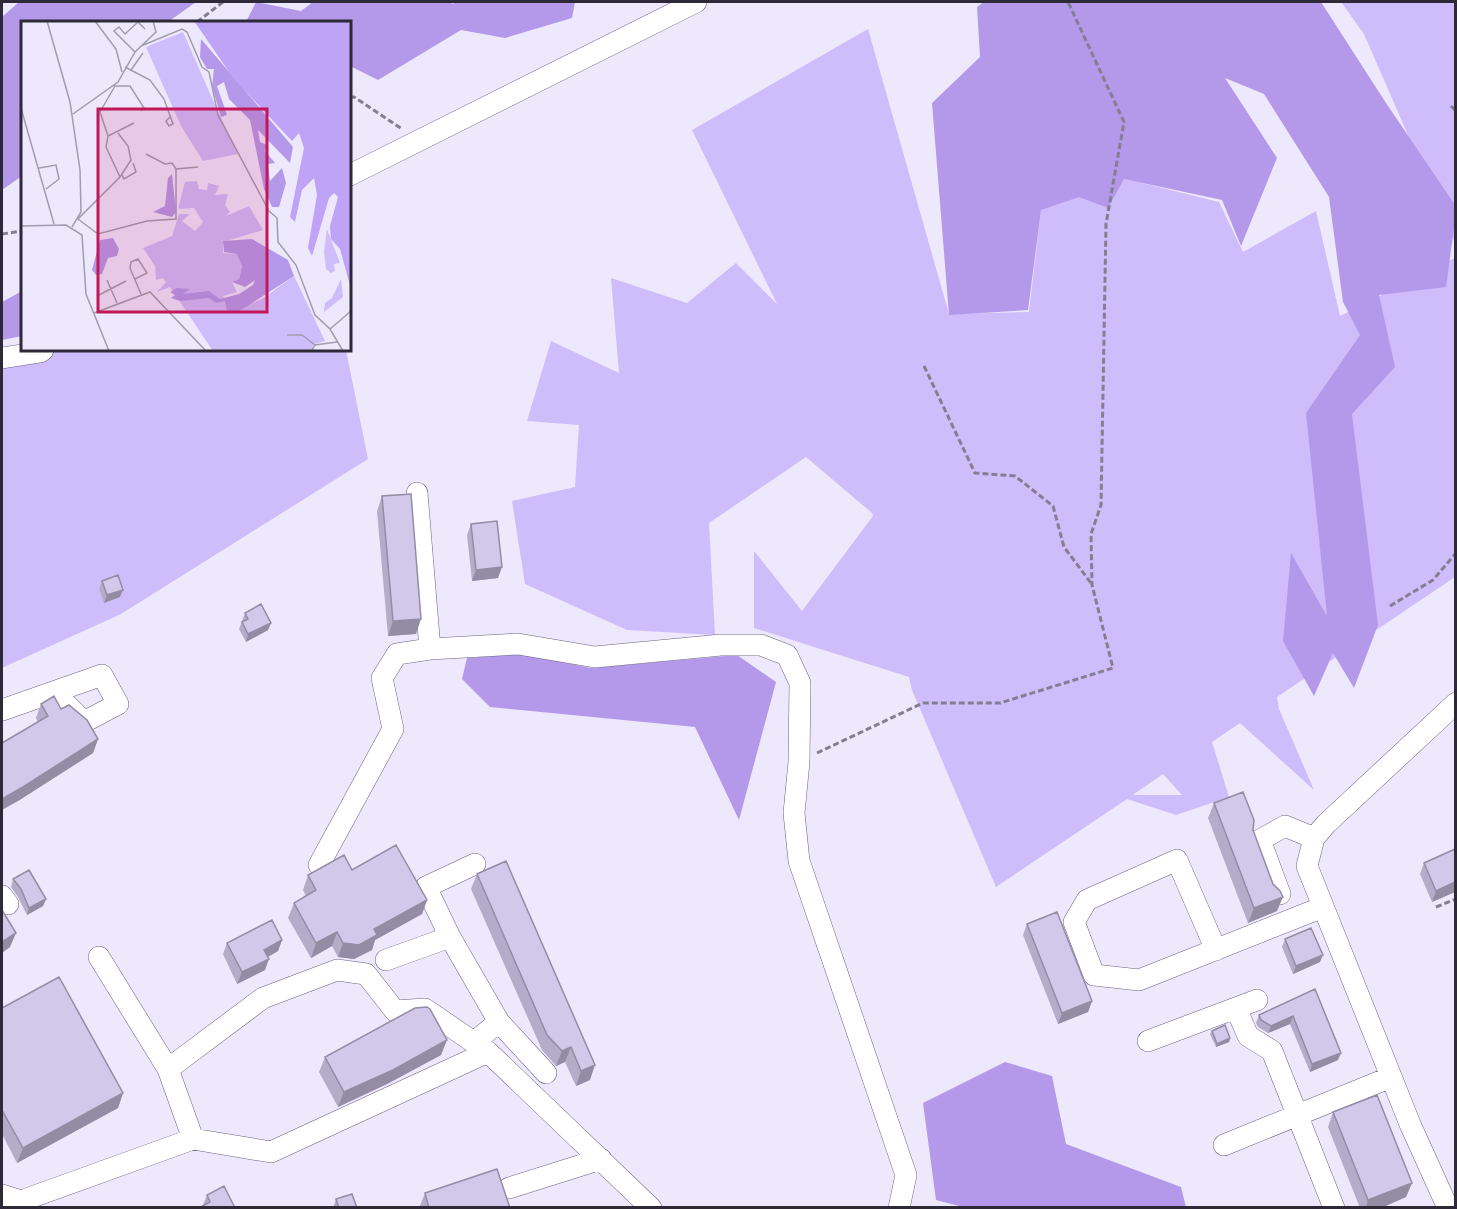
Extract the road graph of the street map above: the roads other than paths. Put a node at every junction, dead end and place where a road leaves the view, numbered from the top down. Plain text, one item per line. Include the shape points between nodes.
1 (696, 2) edge
2 (351, 174) edge
3 (42, 351) edge
4 (2, 358) edge
5 (417, 493) dead end
6 (430, 649) junction
7 (54, 692) dead end
8 (1455, 703) edge
9 (2, 710) edge
10 (1314, 838) junction
11 (476, 864) dead end
12 (319, 865) dead end
13 (1280, 894) edge
14 (1323, 907) junction
15 (450, 938) junction
16 (1216, 950) junction
17 (99, 957) dead end
18 (386, 960) dead end
19 (1257, 1000) dead end
20 (1236, 1008) junction
21 (499, 1022) junction
22 (1148, 1041) dead end
23 (481, 1047) junction
24 (168, 1069) junction
25 (546, 1073) dead end
26 (1391, 1077) junction
27 (1297, 1115) junction
28 (193, 1139) junction
29 (1224, 1145) dead end
30 (601, 1159) junction
31 (508, 1188) dead end
32 (2, 1195) edge
33 (651, 1208) edge
34 (899, 1208) edge
35 (1334, 1208) edge
36 (1448, 1208) edge

1 - 2 lane
3 - 4 lane
5 - 6 lane
6 - 12 lane via 397,654 382,678 393,729
6 - 34 lane via 518,644 595,657 760,645 787,655 800,683 794,813 799,861 906,1175
7 - 9 lane
8 - 10 lane
10 - 13 lane via 1285,826 1260,840
10 - 14 lane via 1307,866
11 - 15 lane via 426,887
14 - 16 lane
14 - 26 lane
15 - 18 lane
15 - 21 lane
16 - 16 lane via 1139,980 1094,975 1074,922 1087,900 1177,860
17 - 24 lane
19 - 20 lane
20 - 22 lane
20 - 27 lane via 1248,1036 1272,1051
21 - 23 lane
21 - 25 lane
23 - 24 lane via 424,1009 395,1011 366,974 337,970 263,998
23 - 28 lane via 271,1152
23 - 30 lane
24 - 28 lane
26 - 27 lane
26 - 36 lane
27 - 29 lane
27 - 35 lane
28 - 32 lane via 21,1201
30 - 31 lane
30 - 33 lane

